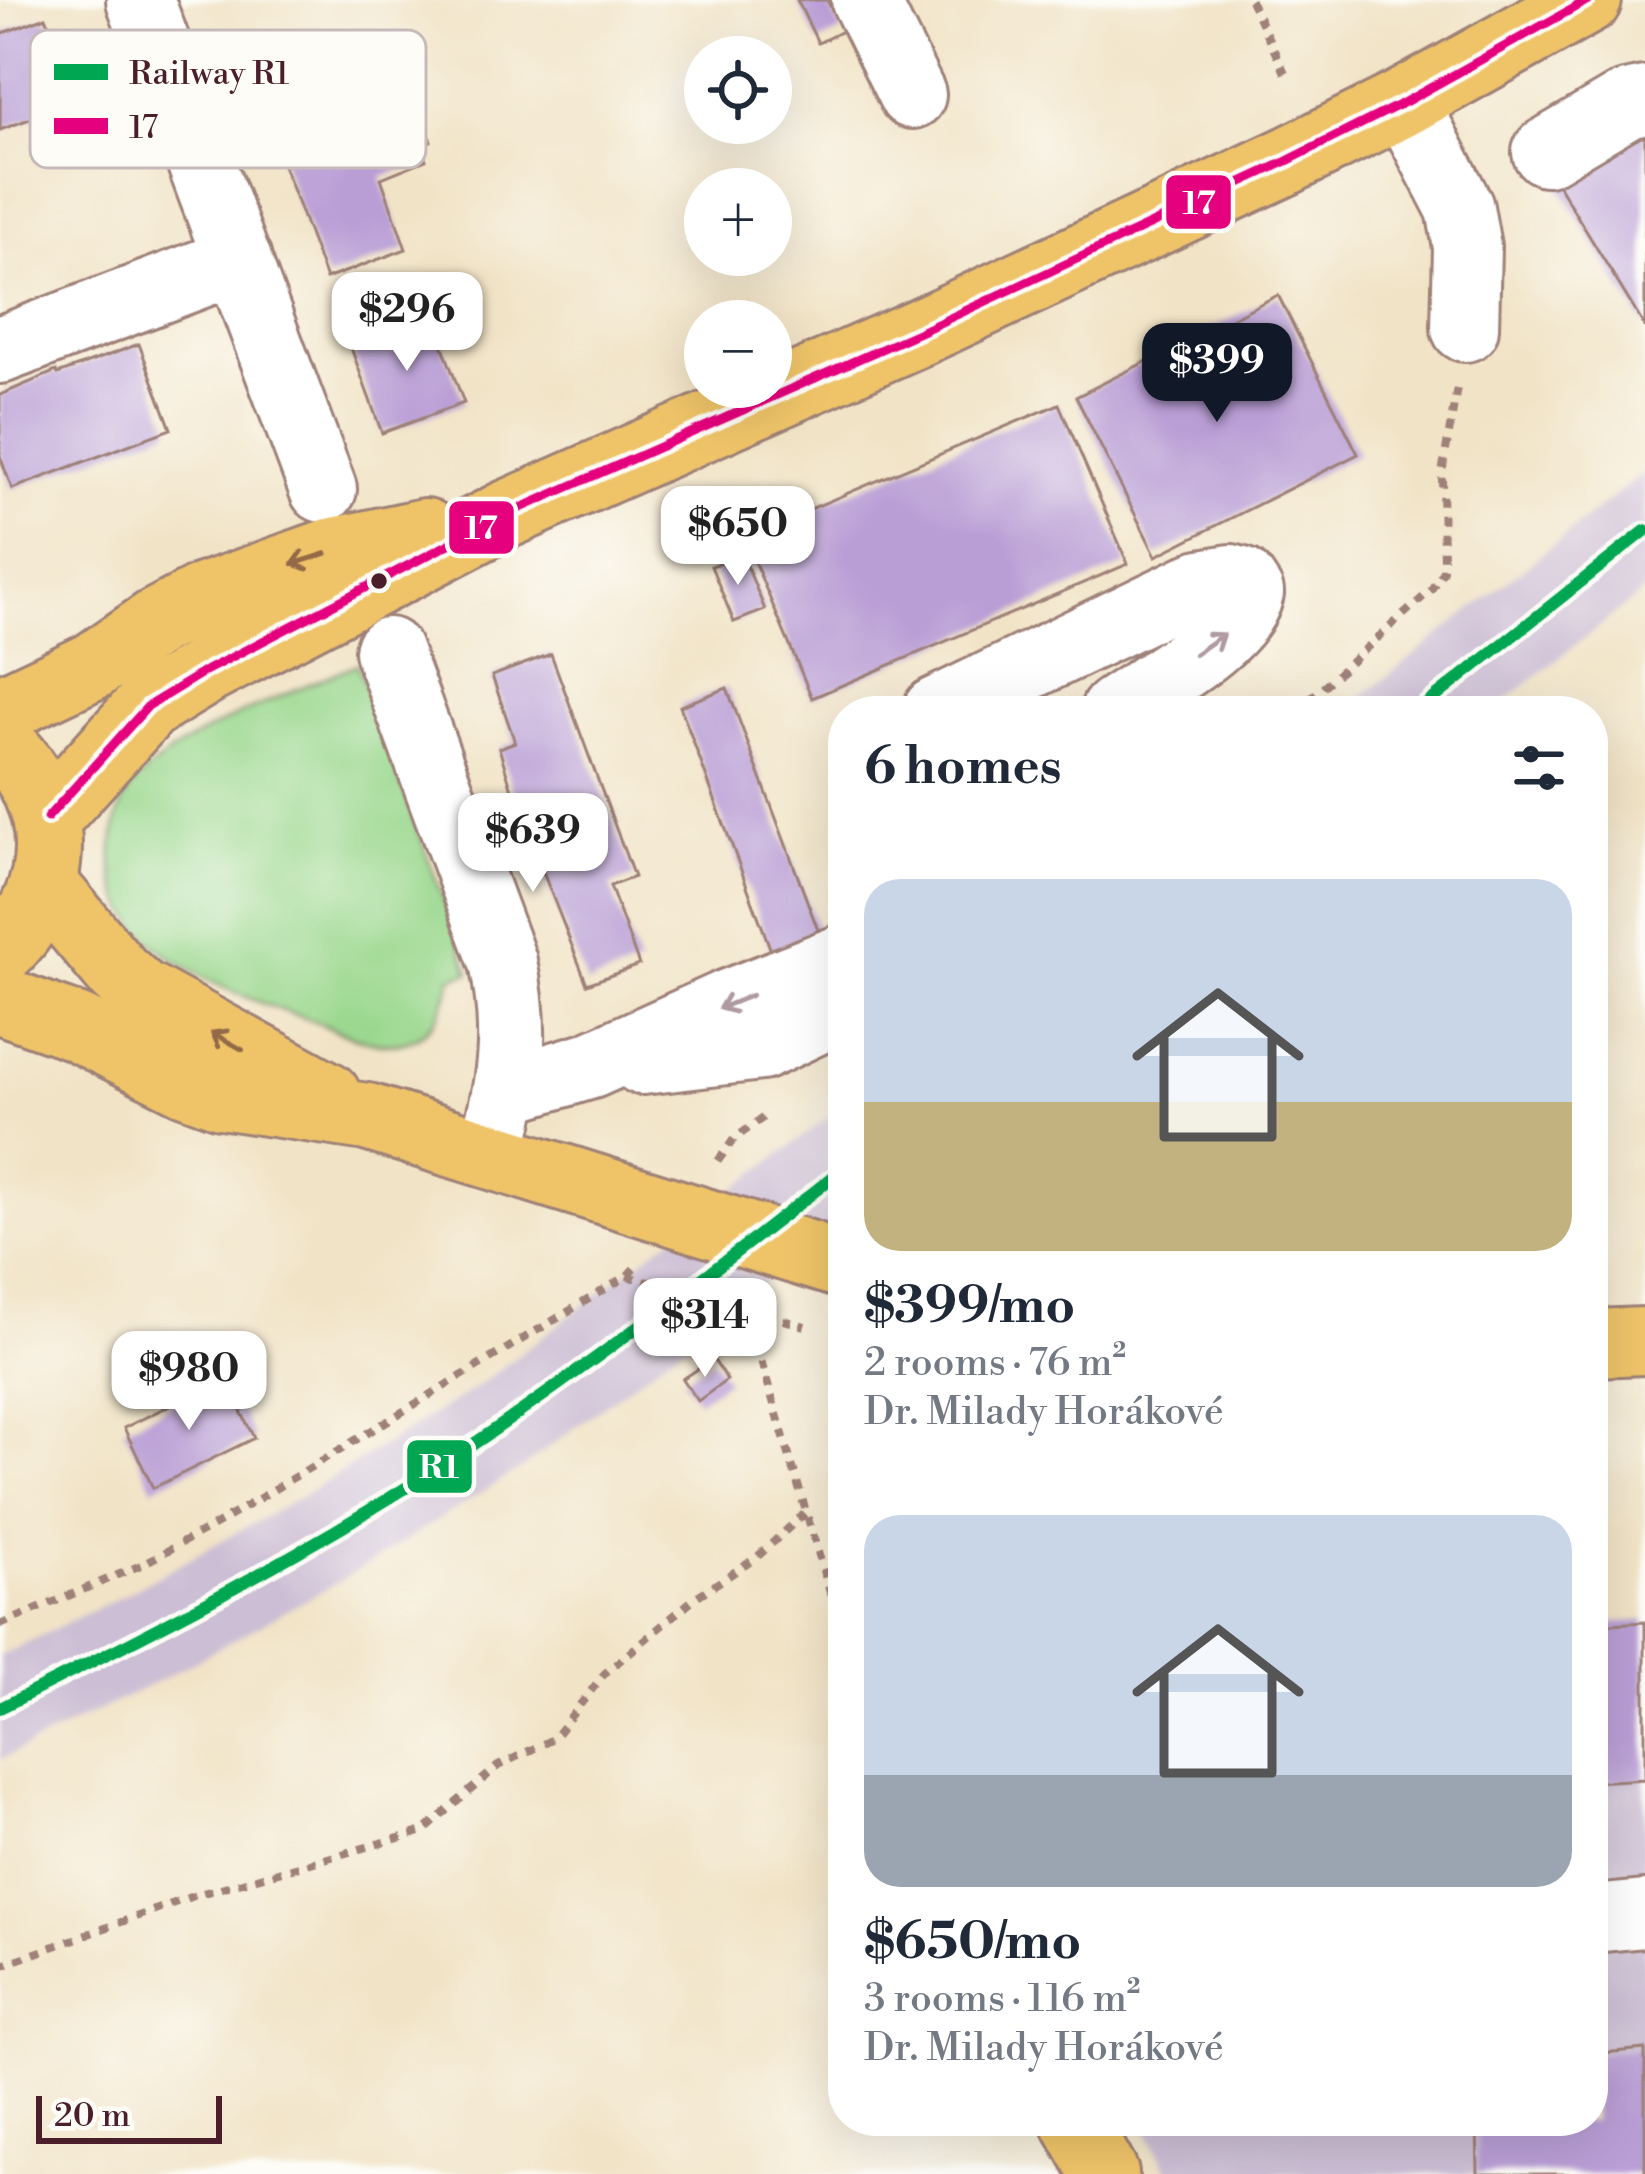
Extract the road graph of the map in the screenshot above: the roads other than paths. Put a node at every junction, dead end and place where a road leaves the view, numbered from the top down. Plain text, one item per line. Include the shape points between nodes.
1 (140, 0) edge
2 (866, 0) edge
3 (1588, 0) edge
4 (151, 30) edge
5 (912, 95) dead end
6 (1645, 100) edge
7 (1405, 102) junction
8 (1546, 152) dead end
9 (203, 168) edge
10 (238, 260) junction
11 (1465, 328) road end
12 (0, 350) edge
13 (323, 489) dead end
14 (506, 515) junction
15 (388, 651) dead end
16 (967, 696) edge
17 (1135, 696) edge
18 (0, 710) edge
19 (0, 743) edge
20 (46, 818) junction
21 (44, 885) junction
22 (0, 952) edge
23 (828, 964) edge
24 (0, 1000) edge
25 (828, 1016) edge
26 (591, 1065) junction
27 (508, 1090) junction
28 (367, 1117) junction
29 (491, 1154) junction
30 (828, 1260) edge
31 (1645, 1341) edge
32 (1608, 1342) edge
33 (1645, 1915) edge
34 (1608, 1918) edge
35 (1083, 2136) edge
36 (1105, 2174) edge

1 - 4 street
2 - 5 street
3 - 7 main road
6 - 8 street
7 - 11 street via 1460,208
7 - 14 main road via 922,332
9 - 10 street
10 - 12 street
10 - 13 street
14 -> 18 main road via 330,552 246,581 171,613 93,666
14 - 20 main road via 148,706
15 - 27 street via 503,962 513,1024
17 -> 16 street via 1231,629 1248,604 1242,580 1201,583
19 - 20 main road via 27,772
20 - 21 main road
21 - 22 main road
28 -> 21 main road via 139,992
23 -> 26 street
24 - 28 main road via 221,1095
25 - 26 street via 740,1052
26 - 27 street
27 - 29 street
28 - 29 main road
29 - 30 main road
31 - 32 main road
33 - 34 street
35 - 36 main road

